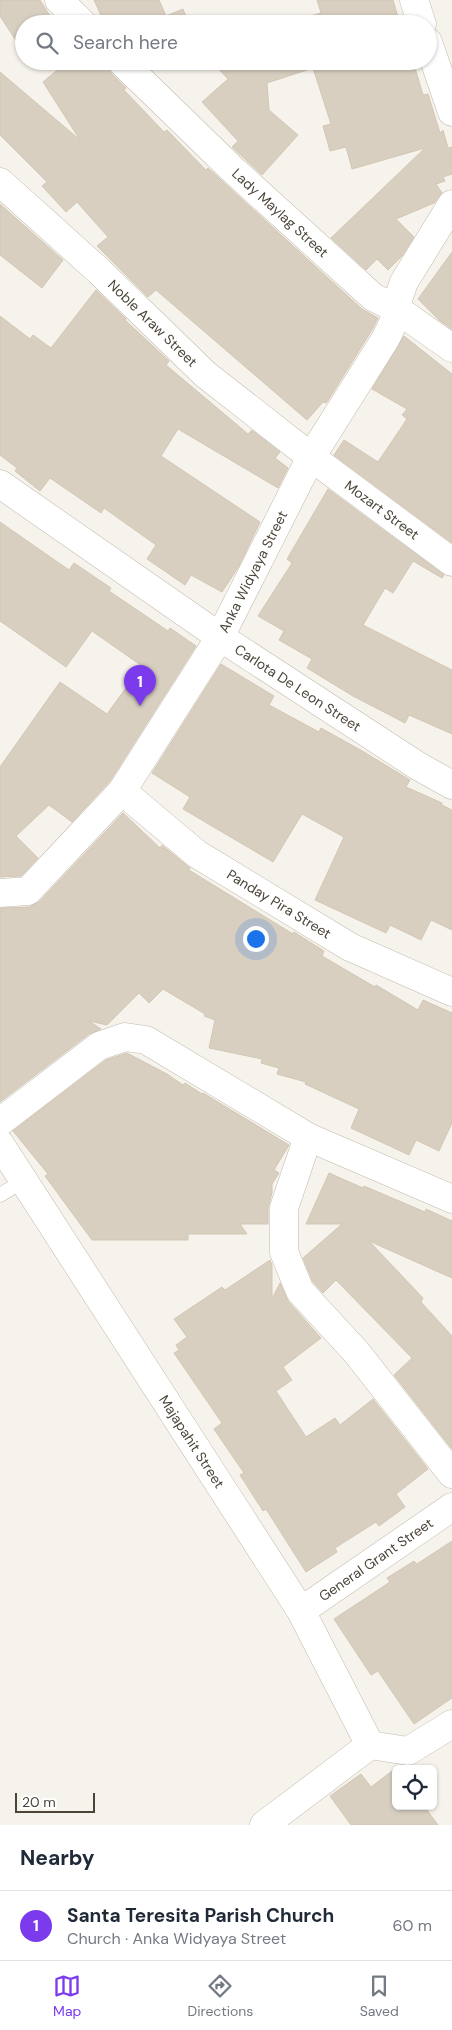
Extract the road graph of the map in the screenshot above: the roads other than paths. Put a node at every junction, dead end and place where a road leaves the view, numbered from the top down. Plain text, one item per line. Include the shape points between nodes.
1 (59, 0) edge
2 (414, 0) edge
3 (74, 15) edge
4 (419, 15) edge
5 (437, 68) edge
6 (130, 70) edge
7 (452, 112) edge
8 (0, 182) edge
9 (452, 204) edge
10 (396, 308) junction
11 (452, 348) edge
12 (311, 457) junction
13 (0, 484) edge
14 (452, 562) edge
15 (220, 637) junction
16 (452, 784) edge
17 (122, 791) junction
18 (0, 893) edge
19 (452, 992) edge
20 (0, 1122) edge
21 (308, 1138) junction
22 (0, 1144) edge
23 (23, 1181) junction
24 (0, 1195) edge
25 (452, 1199) edge
26 (452, 1474) edge
27 (452, 1507) edge
28 (301, 1611) junction
29 (452, 1724) edge
30 (370, 1745) junction
31 (264, 1825) edge

1 - 3 street
2 - 4 street
5 - 7 street
6 - 10 street, Lady Maylag Street via 231,168 366,291
8 - 12 street, Noble Araw Street via 99,271 205,374
9 - 10 street, Anka Widyaya Street via 404,282
10 - 11 street, Lady Maylag Street
10 - 12 street, Anka Widyaya Street via 386,338
12 - 14 street, Mozart Street
12 - 15 street, Anka Widyaya Street
13 - 15 street, Carlota De Leon Street
15 - 16 street, Carlota De Leon Street via 418,766
15 - 17 street, Anka Widyaya Street
17 - 18 street, Anka Widyaya Street via 28,891
17 - 19 street, Panday Pira Street via 214,865 350,947
20 - 21 street via 99,1046 125,1037 146,1040
21 - 25 street
21 - 26 street via 284,1208 284,1252 300,1291 357,1353
22 - 23 street, Majapahit Street
23 - 24 lane
23 - 28 street, Majapahit Street
27 - 28 street, General Grant Street
28 - 30 street, Majapahit Street
29 - 30 street via 408,1752
30 - 31 street

